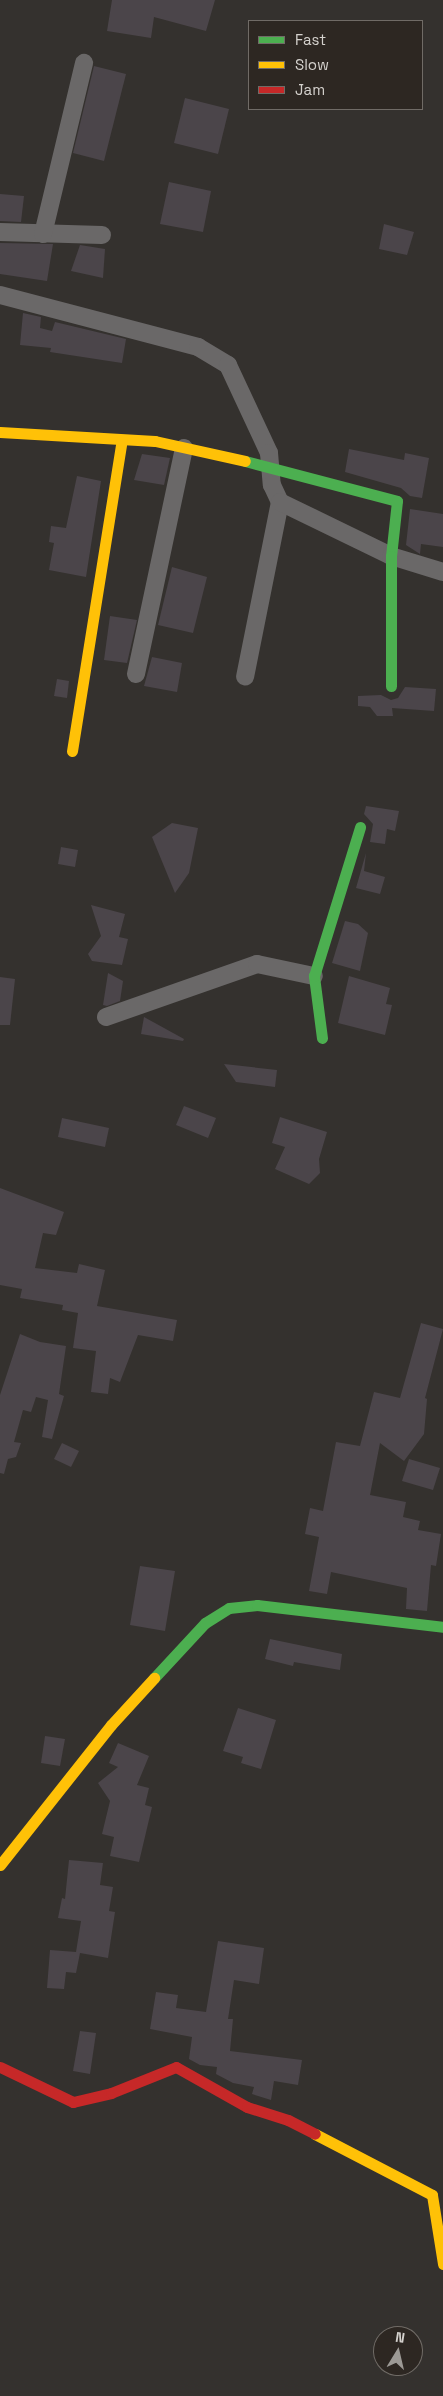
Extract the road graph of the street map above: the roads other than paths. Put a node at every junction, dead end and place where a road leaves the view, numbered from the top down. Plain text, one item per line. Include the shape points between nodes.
1 (84, 63) dead end
2 (0, 232) edge
3 (43, 234) junction
4 (102, 235) dead end
5 (0, 295) edge
6 (0, 432) edge
7 (122, 440) junction
8 (184, 448) junction
9 (270, 460) junction
10 (280, 502) junction
11 (391, 556) junction
12 (443, 572) edge
13 (136, 674) dead end
14 (245, 677) dead end
15 (391, 686) dead end
16 (72, 751) dead end
17 (360, 827) dead end
18 (314, 976) junction
19 (106, 1017) dead end
20 (322, 1038) dead end
21 (443, 1627) edge
22 (0, 1865) edge
23 (0, 2067) edge
24 (443, 2264) edge

1 - 3 street
2 - 3 street
3 - 4 street
5 - 9 street via 198,347 228,365
6 - 7 street
7 - 8 street via 155,441
7 - 16 street
8 - 9 street
8 - 13 street
9 - 10 street via 272,485
9 - 11 street via 397,501
10 - 11 street
10 - 14 street
11 - 12 street
11 - 15 street
17 - 18 street
18 - 19 street via 256,964
18 - 20 street
21 - 22 street via 256,1605 229,1608 205,1623 111,1725
23 - 24 street via 73,2102 112,2093 176,2067 247,2107 288,2120 432,2195

